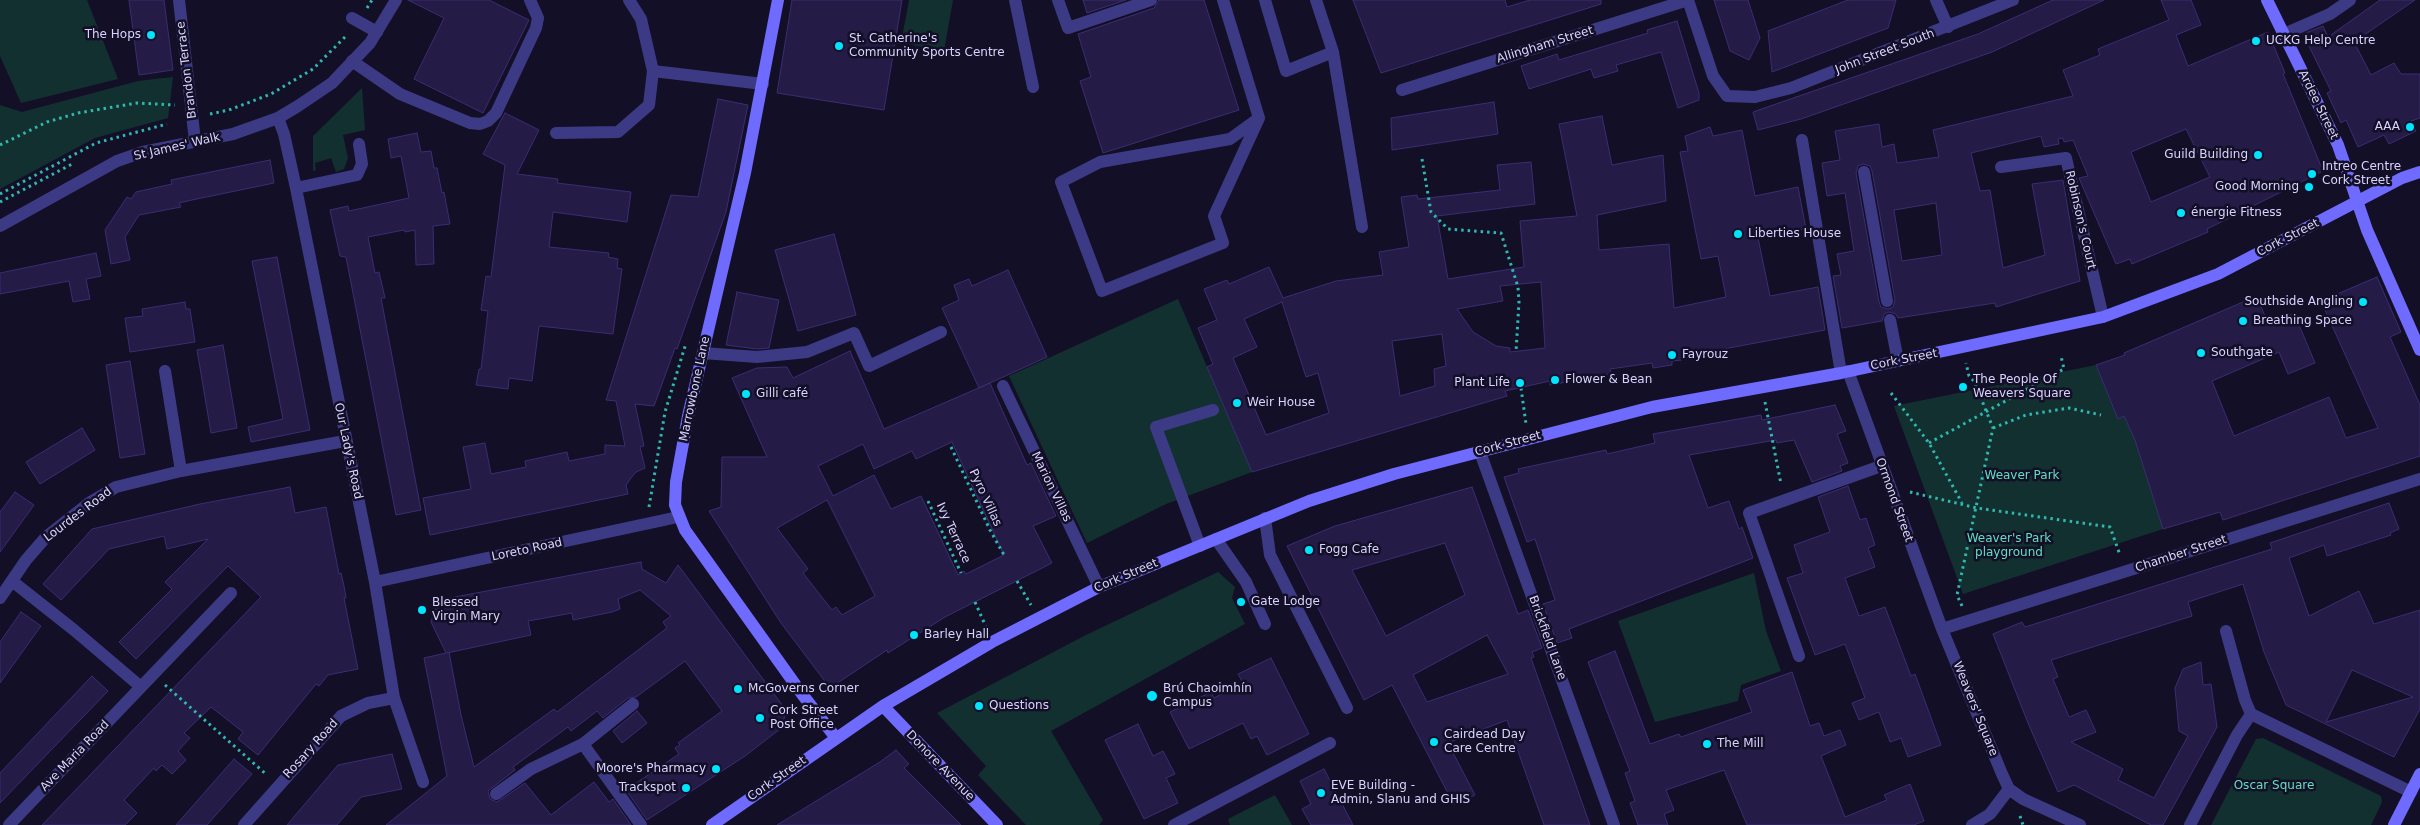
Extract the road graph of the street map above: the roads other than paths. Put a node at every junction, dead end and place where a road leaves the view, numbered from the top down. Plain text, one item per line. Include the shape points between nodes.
1 (179, 0) edge
2 (396, 0) edge
3 (530, 0) edge
4 (629, 0) edge
5 (778, 0) edge
6 (1015, 0) edge
7 (1058, 0) edge
8 (1151, 0) edge
9 (1223, 0) edge
10 (1265, 0) edge
11 (1316, 0) edge
12 (1688, 0) edge
13 (1936, 0) edge
14 (2013, 0) edge
15 (2267, 0) edge
16 (2350, 0) edge
17 (355, 20) road end
18 (1948, 28) junction
19 (377, 32) junction
20 (2284, 34) junction
21 (1333, 52) junction
22 (352, 61) junction
23 (653, 71) junction
24 (763, 84) junction
25 (1033, 87) dead end
26 (1402, 90) dead end
27 (278, 118) junction
28 (1259, 118) junction
29 (556, 133) dead end
30 (1802, 140) dead end
31 (195, 141) junction
32 (359, 144) dead end
33 (2001, 167) dead end
34 (1864, 172) dead end
35 (2420, 172) edge
36 (296, 188) junction
37 (2358, 202) junction
38 (0, 226) edge
39 (1362, 227) dead end
40 (1887, 302) dead end
41 (2103, 317) junction
42 (1890, 320) dead end
43 (941, 332) dead end
44 (2420, 350) edge
45 (703, 353) junction
46 (1898, 361) junction
47 (165, 371) dead end
48 (1844, 372) junction
49 (1003, 386) dead end
50 (1213, 410) dead end
51 (345, 441) junction
52 (1480, 452) junction
53 (1881, 466) junction
54 (181, 471) junction
55 (2420, 479) edge
56 (678, 517) junction
57 (1266, 518) junction
58 (1216, 539) junction
59 (1200, 546) junction
60 (12, 581) junction
61 (375, 582) junction
62 (1099, 587) junction
63 (231, 593) dead end
64 (0, 598) edge
65 (1265, 624) dead end
66 (1942, 629) junction
67 (2226, 631) dead end
68 (1799, 656) dead end
69 (141, 687) junction
70 (394, 698) junction
71 (633, 704) dead end
72 (883, 706) junction
73 (1347, 708) dead end
74 (2251, 714) junction
75 (836, 738) junction
76 (1330, 743) dead end
77 (582, 744) junction
78 (2420, 774) edge
79 (423, 782) dead end
80 (2010, 789) junction
81 (2410, 792) junction
82 (496, 794) dead end
83 (994, 824) edge
84 (9, 825) edge
85 (244, 825) edge
86 (641, 825) edge
87 (712, 825) edge
88 (1174, 825) edge
89 (1614, 825) edge
90 (1972, 825) edge
91 (2080, 825) edge
92 (2190, 825) edge
93 (2394, 825) edge

1 - 31 street, Brandon Terrace
2 - 19 street, St James' Walk
3 - 22 street via 538,18 536,28 496,113 480,124 470,123 400,94
4 - 23 street via 641,19
5 - 24 main road, Marrowbone Lane
6 - 25 street
7 - 8 street via 1068,28
9 - 28 street
10 - 21 street via 1286,71
11 - 21 street
12 - 18 street, John Street South via 1713,76 1727,96 1755,97 1791,88
12 - 26 street, Allingham Street
13 - 18 street
14 - 18 street, John Street South
15 - 20 main road, Ardee Street
16 - 20 street via 2330,14
17 - 19 street
19 - 22 street, St James' Walk via 370,44
20 - 37 main road, Ardee Street via 2338,145
21 - 39 street
22 - 27 street, St James' Walk via 332,83
23 - 24 street
23 - 29 street via 649,104 618,132
24 - 45 main road, Marrowbone Lane
27 - 31 street, St James' Walk via 234,134
27 - 36 street, Our Lady's Road
28 - 28 street via 1230,139 1100,162 1061,182 1102,291 1223,243 1214,216
30 - 48 street, Ormond Street
31 - 38 street, St James' Walk via 117,161
32 - 36 street via 362,164 357,175
33 - 41 street, Robinson's Court via 2066,158
34 - 40 street
35 - 37 main road, Cork Street
36 - 51 street, Our Lady's Road
37 - 41 main road, Cork Street via 2218,274
37 - 44 main road, Ardee Street via 2367,230
41 - 46 main road, Cork Street
42 - 46 street
43 - 45 street via 869,366 854,333 807,352 756,357
45 - 56 main road, Marrowbone Lane via 676,482
46 - 48 main road, Cork Street
47 - 54 street
48 - 52 main road, Cork Street via 1652,407
48 - 53 street, Ormond Street
49 - 62 street, Marion Villas
50 - 59 street via 1156,427
51 - 54 street, Lourdes Road
51 - 61 street, Our Lady's Road
52 - 57 main road, Cork Street via 1394,474
52 - 89 street, Brickfield Lane
53 - 66 street, Ormond Street
53 - 68 street via 1749,513
54 - 60 street, Lourdes Road via 116,487 89,504 46,536
55 - 66 street, Chamber Street
56 - 61 street, Loreto Road
56 - 75 main road, Marrowbone Lane
57 - 58 main road, Cork Street
57 - 73 street via 1270,555
58 - 59 main road, Cork Street
58 - 65 street via 1246,582
59 - 62 main road, Cork Street
60 - 64 street, Lourdes Road
60 - 69 street
61 - 70 street, Our Lady's Road
62 - 72 main road, Cork Street via 992,642
63 - 69 street, Ave Maria Road
66 - 80 street, Weavers' Square
67 - 74 street
69 - 84 street, Ave Maria Road
70 - 79 street, Our Lady's Road
70 - 85 street, Rosary Road via 368,703 341,716
71 - 77 street
72 - 75 main road, Cork Street
72 - 83 main road, Donore Avenue
74 - 81 street
74 - 92 street
75 - 87 main road, Cork Street
76 - 88 street
77 - 82 street via 531,769
77 - 86 street
78 - 81 main road
80 - 90 street via 1990,814
80 - 91 street via 2023,799
81 - 93 main road

